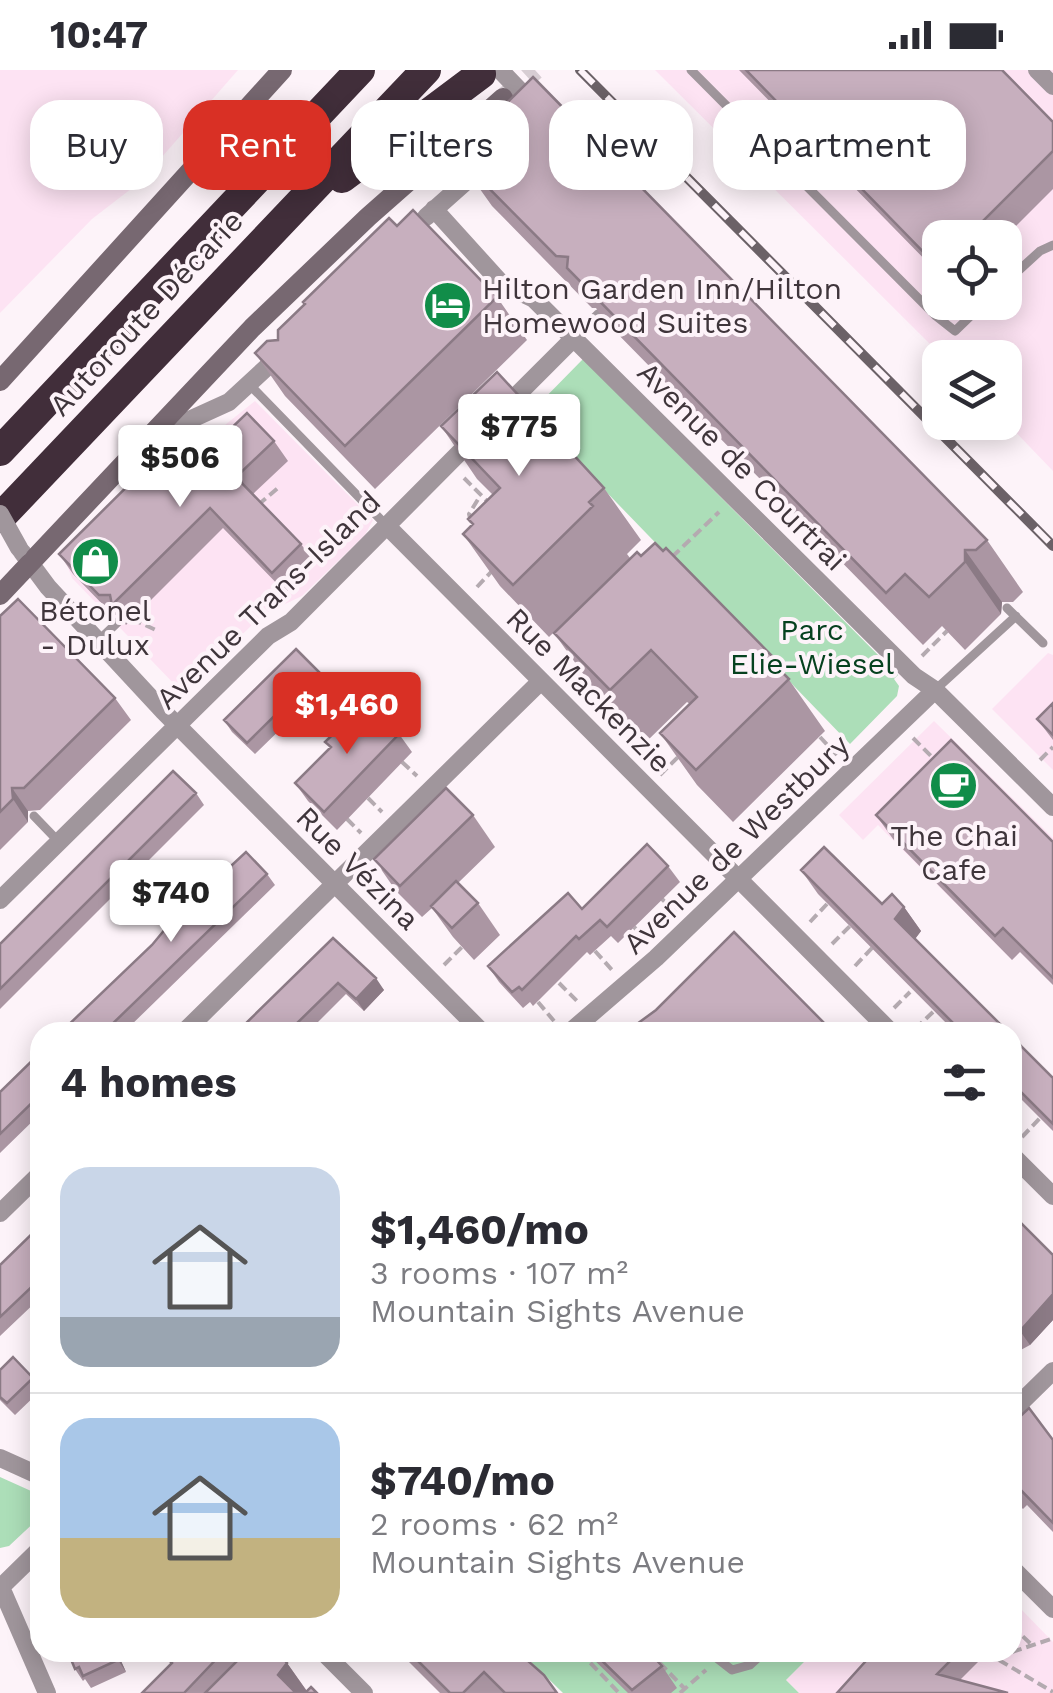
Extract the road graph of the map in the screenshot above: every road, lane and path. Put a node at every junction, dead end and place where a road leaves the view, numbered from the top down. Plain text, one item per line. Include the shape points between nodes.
1 (282, 70) edge
2 (360, 70) edge
3 (426, 70) edge
4 (691, 70) edge
5 (1037, 70) edge
6 (491, 72) edge
7 (1053, 86) edge
8 (503, 98) tunnel mouth
9 (525, 100) edge
10 (456, 190) edge
11 (434, 209) junction
12 (279, 224) junction
13 (409, 232) edge
14 (1053, 246) edge
15 (1022, 268) edge
16 (922, 302) edge
17 (598, 314) edge
18 (941, 320) edge
19 (966, 320) edge
20 (574, 338) junction
21 (287, 354) edge
22 (0, 381) edge
23 (248, 384) junction
24 (218, 428) dead end
25 (241, 433) edge
26 (146, 440) junction
27 (0, 452) edge
28 (745, 464) edge
29 (736, 473) edge
30 (461, 476) edge
31 (278, 488) dead end
32 (481, 495) junction
33 (734, 498) junction
34 (258, 504) edge
35 (500, 513) edge
36 (0, 516) edge
37 (386, 526) junction
38 (476, 528) edge
39 (24, 556) junction
40 (664, 564) edge
41 (493, 570) edge
42 (473, 591) edge
43 (0, 595) edge
44 (132, 619) dead end
45 (119, 621) edge
46 (158, 630) dead end
47 (947, 630) edge
48 (98, 641) junction
49 (1043, 643) dead end
50 (581, 644) edge
51 (920, 658) dead end
52 (542, 681) junction
53 (935, 690) junction
54 (178, 725) junction
55 (820, 736) dead end
56 (913, 738) dead end
57 (1053, 747) edge
58 (685, 750) edge
59 (838, 756) dead end
60 (1040, 760) dead end
61 (402, 762) dead end
62 (943, 769) edge
63 (660, 775) edge
64 (417, 776) dead end
65 (368, 798) dead end
66 (1053, 806) edge
67 (382, 812) dead end
68 (34, 816) dead end
69 (347, 819) dead end
70 (360, 833) dead end
71 (59, 842) junction
72 (739, 880) junction
73 (336, 884) junction
74 (662, 898) dead end
75 (0, 900) edge
76 (828, 904) edge
77 (676, 913) dead end
78 (810, 923) dead end
79 (850, 926) edge
80 (634, 927) dead end
81 (647, 940) dead end
82 (831, 944) dead end
83 (462, 947) edge
84 (872, 948) edge
85 (595, 951) dead end
86 (444, 965) dead end
87 (854, 967) dead end
88 (614, 972) dead end
89 (559, 983) dead end
90 (910, 992) edge
91 (538, 1002) dead end
92 (578, 1002) dead end
93 (894, 1008) dead end
94 (933, 1012) edge
95 (194, 1022) edge
96 (472, 1022) edge
97 (558, 1022) edge
98 (569, 1022) edge
99 (881, 1022) edge
100 (922, 1022) edge
101 (1041, 1118) edge
102 (1022, 1137) dead end
103 (1022, 1165) edge
104 (30, 1184) edge
105 (1053, 1196) edge
106 (0, 1213) edge
107 (1053, 1370) edge
108 (1022, 1401) edge
109 (0, 1458) edge
110 (30, 1472) edge
111 (30, 1558) edge
112 (1022, 1578) edge
113 (0, 1587) edge
114 (1053, 1610) edge
115 (1022, 1636) edge
116 (1052, 1638) edge
117 (1032, 1645) junction
118 (1022, 1648) edge
119 (30, 1655) edge
120 (33, 1662) edge
121 (334, 1662) edge
122 (590, 1662) edge
123 (658, 1662) edge
124 (722, 1662) edge
125 (754, 1662) edge
126 (1003, 1662) edge
127 (710, 1668) dead end
128 (682, 1690) edge
129 (1053, 1692) edge
130 (47, 1693) edge
131 (364, 1693) edge
132 (620, 1693) edge

1 - 22 main road
2 - 27 highway, Autoroute Décarie
3 - 12 highway, Autoroute Décarie
4 - 16 lane
5 - 7 street
6 - 9 street
6 - 12 highway
8 - 26 main road via 314,268
10 - 11 street
11 - 13 street
11 - 20 street, Avenue de Courtrai via 502,284 534,300
12 - 36 highway, Autoroute Décarie
14 - 15 lane
17 - 20 lane
18 - 19 lane via 955,331
20 - 33 street, Avenue de Courtrai
20 - 37 street, Avenue Trans-Island
21 - 23 street
23 - 26 street via 229,402
23 - 37 lane, Rue Mackenzie
24 - 25 path
26 - 39 main road
28 - 29 path
30 - 32 path
31 - 34 path
32 - 35 path
32 - 38 path via 469,514
33 - 40 path
33 - 53 street, Avenue de Courtrai
36 - 39 street, Rue Vézina, bridge
37 - 52 street, Rue Mackenzie
37 - 54 street, Avenue Trans-Island
39 - 43 main road
39 - 48 street, Rue Vézina
41 - 42 path
44 - 46 path
45 - 48 lane
47 - 51 path
48 - 54 street, Rue Vézina
49 - 53 lane via 1012,612
50 - 52 path
52 - 72 street, Rue Mackenzie
52 - 73 street
53 - 66 street, Avenue de Courtrai
53 - 72 street, Avenue de Westbury
54 - 71 street, Avenue Trans-Island
54 - 73 street, Rue Vézina
55 - 59 path
56 - 62 path
57 - 60 path
58 - 63 path
61 - 64 path
65 - 67 path
68 - 71 lane
69 - 70 path
71 - 75 street, Avenue Trans-Island
72 - 98 street, Avenue de Westbury
72 - 99 street, Rue Mackenzie
73 - 95 street
73 - 96 street, Rue Vézina
74 - 77 path
76 - 78 path
79 - 82 path
80 - 81 path
83 - 86 path
84 - 87 path
85 - 88 path
89 - 92 path
90 - 93 path
91 - 97 path
94 - 100 path
101 - 102 path
103 - 105 street
104 - 106 street
107 - 108 street
109 - 110 street
111 - 113 street
112 - 114 street
113 - 119 street
115 - 117 path
116 - 117 path
117 - 118 path
120 - 130 street
121 - 131 street
122 - 132 path
123 - 128 path
124 - 125 lane via 732,1670
126 - 129 path
127 - 128 path

